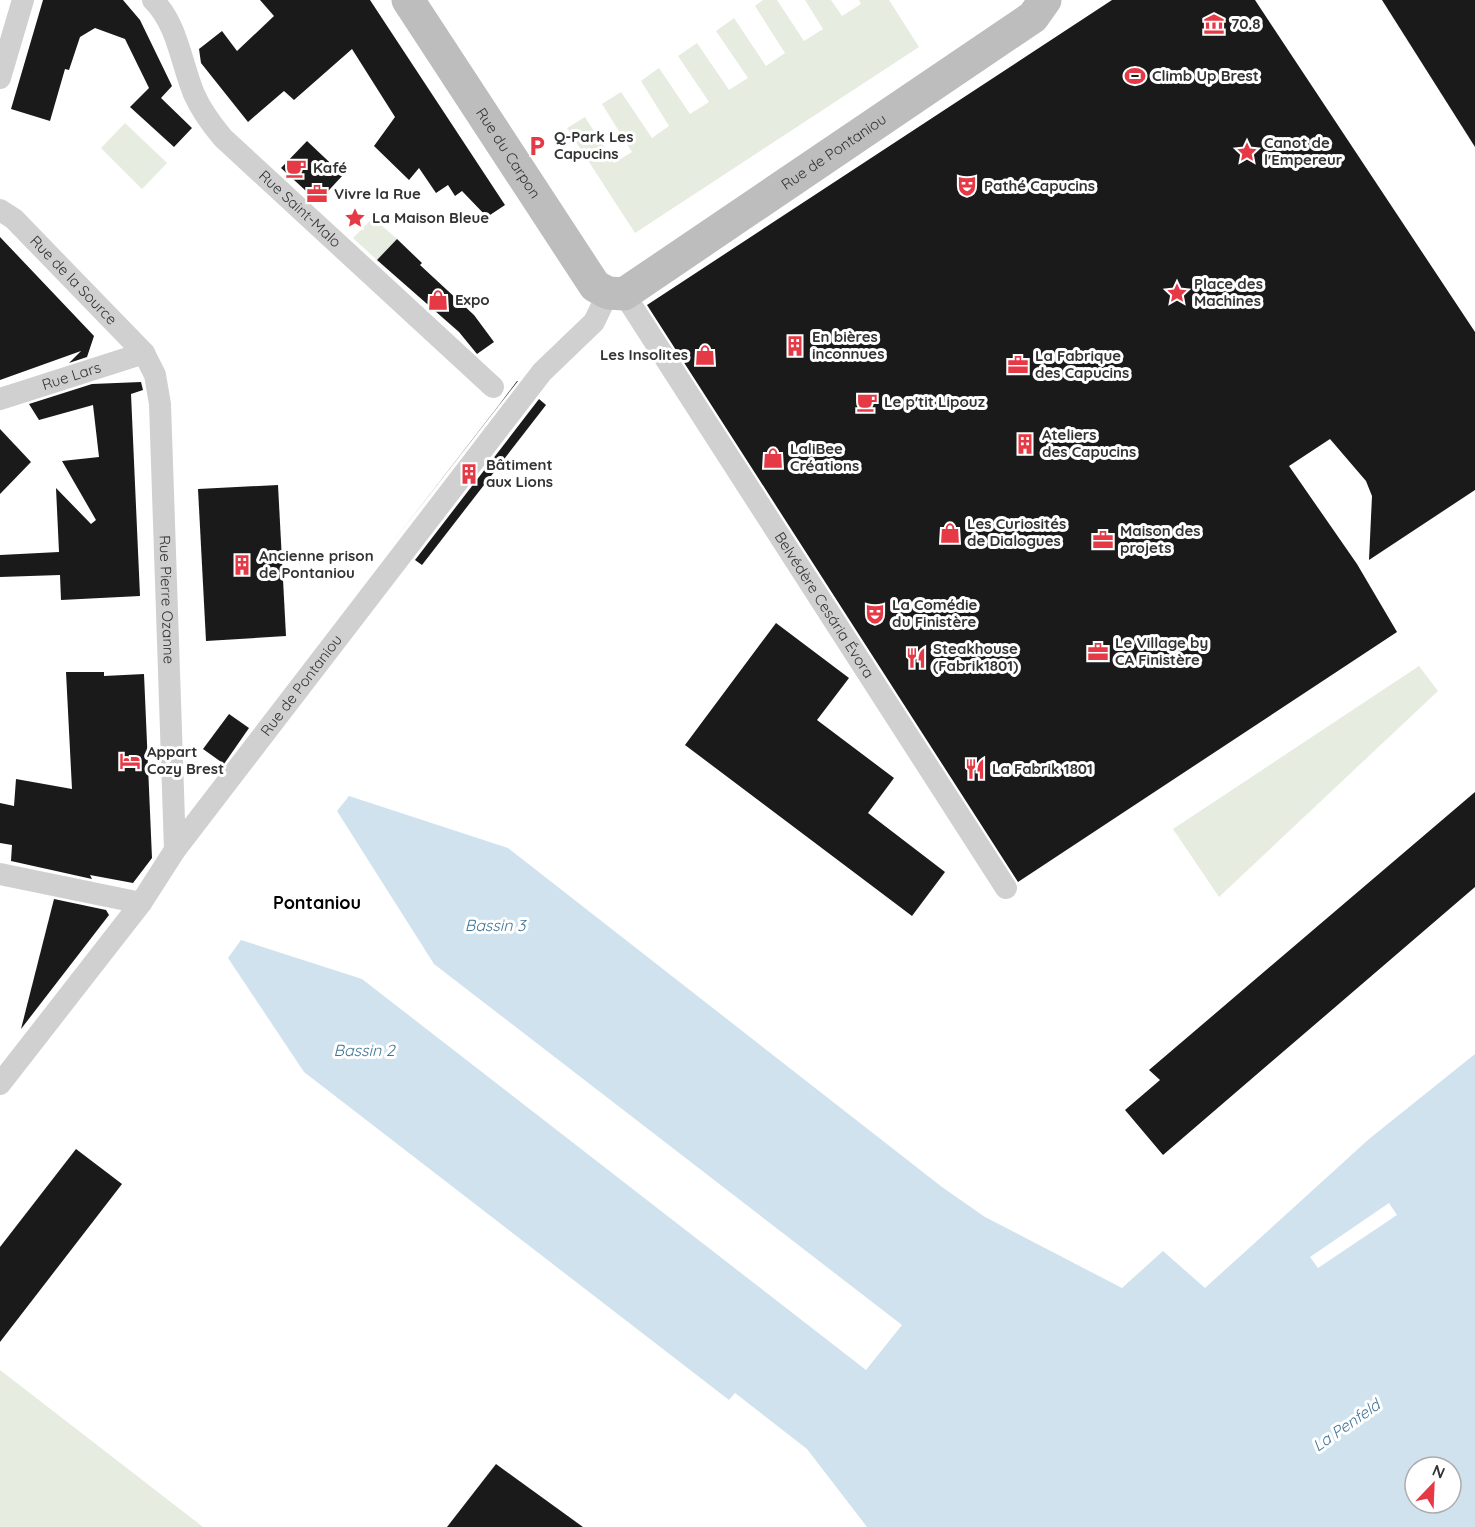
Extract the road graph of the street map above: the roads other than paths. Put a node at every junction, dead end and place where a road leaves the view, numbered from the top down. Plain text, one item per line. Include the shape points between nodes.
1 (23, 0) edge
2 (153, 0) edge
3 (408, 0) edge
4 (1045, 0) edge
5 (6, 34) edge
6 (0, 78) edge
7 (0, 210) edge
8 (616, 294) junction
9 (144, 353) junction
10 (493, 387) dead end
11 (0, 399) edge
12 (175, 850) junction
13 (0, 874) edge
14 (1006, 888) dead end
15 (141, 903) junction
16 (0, 1084) edge

1 - 5 street
2 - 10 street, Rue Saint-Malo via 168,21 194,94 222,138
3 - 8 street, Rue du Carpon via 595,286
4 - 8 street, Rue de Pontaniou via 1034,17
5 - 6 street
7 - 9 street, Rue de la Source via 14,219
8 - 12 street, Rue de Pontaniou via 594,322 542,372
8 - 14 street, Belvédère Cesária Évora
9 - 11 street, Rue Lars
9 - 12 street, Rue Pierre Ozanne via 155,375 160,404
12 - 15 street, Rue de Pontaniou
13 - 15 street
15 - 16 street, Rue de Pontaniou

